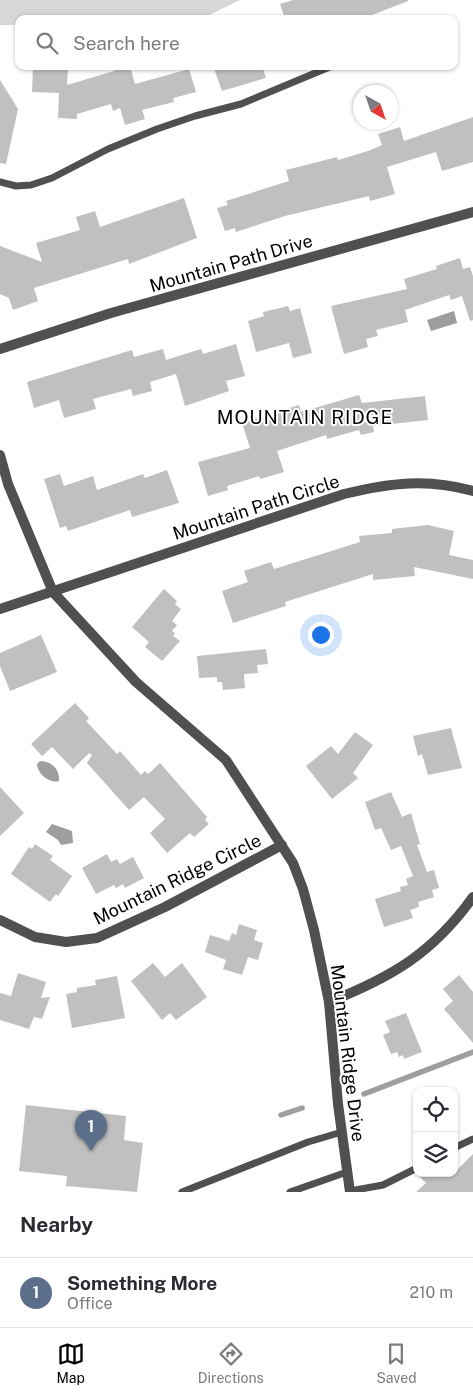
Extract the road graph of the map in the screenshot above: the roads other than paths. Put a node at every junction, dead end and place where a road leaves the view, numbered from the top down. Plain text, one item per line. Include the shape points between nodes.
1 (322, 70) edge
2 (0, 182) edge
3 (473, 212) edge
4 (0, 349) edge
5 (0, 454) edge
6 (473, 491) edge
7 (53, 592) junction
8 (0, 609) edge
9 (282, 845) junction
10 (473, 898) edge
11 (0, 920) edge
12 (329, 1002) junction
13 (342, 1132) junction
14 (473, 1139) edge
15 (458, 1146) edge
16 (413, 1170) edge
17 (347, 1172) junction
18 (182, 1192) edge
19 (290, 1192) edge
20 (350, 1192) edge

1 - 2 lane via 241,104 157,129 108,149 52,178 31,185
3 - 4 street, Mountain Path Drive via 111,314
5 - 7 street, Mountain Ridge Drive via 8,484
6 - 7 street, Mountain Path Circle via 445,483 380,485 344,494
7 - 8 street
7 - 9 street, Mountain Ridge Drive via 136,682 226,760
9 - 11 street, Mountain Ridge Circle via 165,907 97,938 66,942 35,937
9 - 12 street, Mountain Ridge Drive via 303,889
10 - 12 street via 440,938 409,963 375,983
12 - 13 street, Mountain Ridge Drive
13 - 17 street, Mountain Ridge Drive
13 - 18 lane via 308,1142
14 - 15 lane
16 - 20 lane via 383,1185
17 - 19 lane
17 - 20 street, Mountain Ridge Drive

